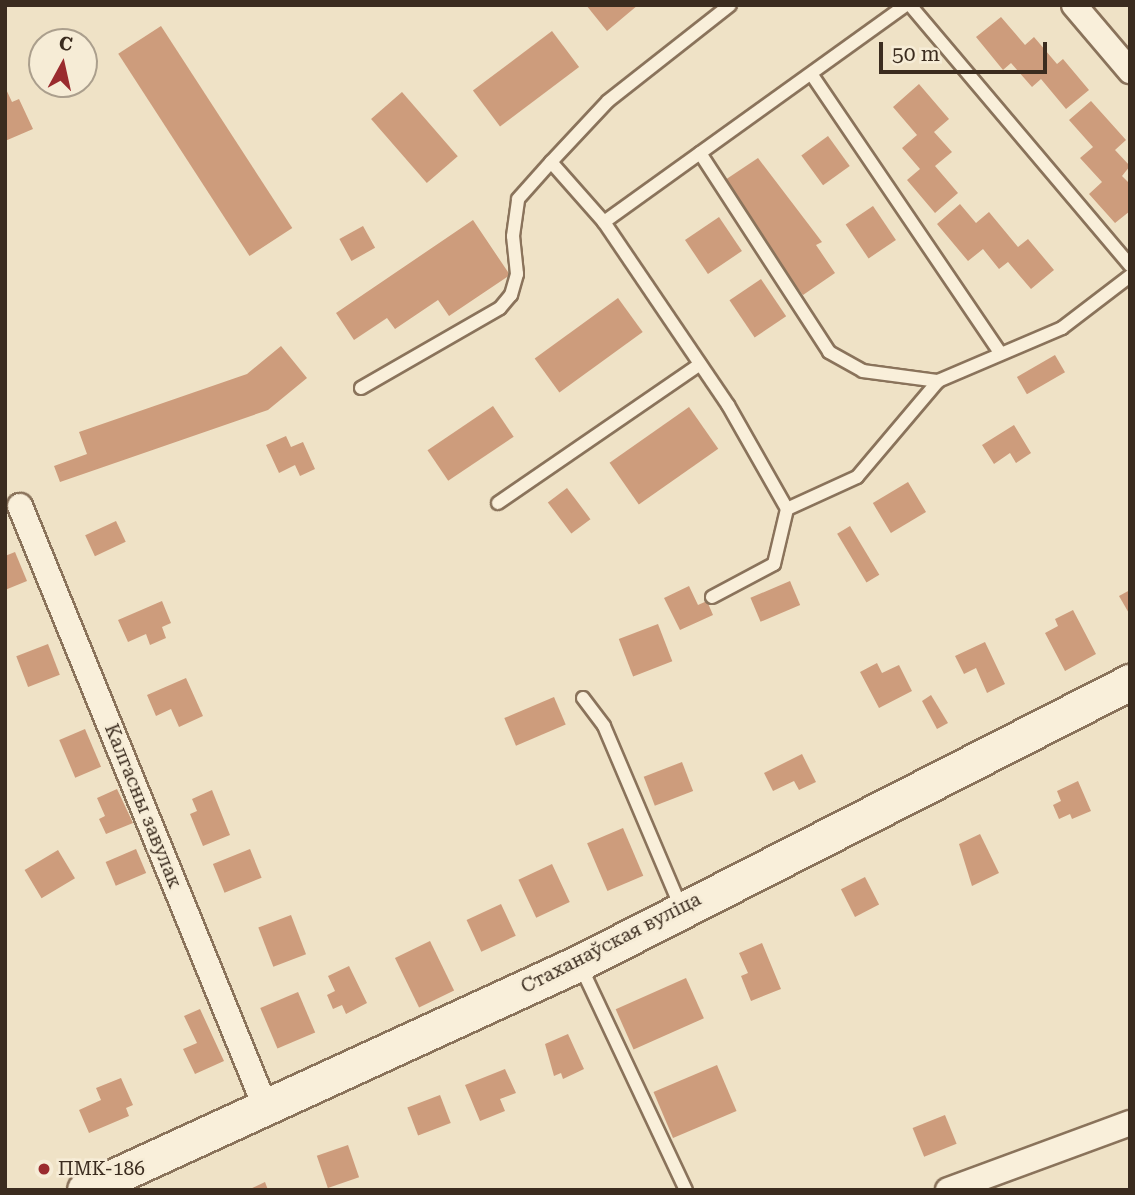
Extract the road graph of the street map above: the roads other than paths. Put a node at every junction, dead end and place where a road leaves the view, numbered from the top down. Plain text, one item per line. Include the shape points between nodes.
1 (730, 5) edge
2 (908, 5) edge
3 (1074, 5) edge
4 (1130, 71) edge
5 (812, 75) junction
6 (700, 153) junction
7 (551, 162) junction
8 (604, 222) junction
9 (1130, 265) edge
10 (1130, 276) edge
11 (1000, 353) junction
12 (701, 364) junction
13 (938, 380) junction
14 (361, 388) dead end
15 (498, 503) dead end
16 (20, 506) dead end
17 (787, 509) junction
18 (712, 597) dead end
19 (1130, 682) edge
20 (583, 698) dead end
21 (681, 907) junction
22 (579, 962) junction
23 (265, 1106) junction
24 (1130, 1123) edge
25 (85, 1190) edge
26 (686, 1190) edge
27 (948, 1190) edge

1 - 7 lane via 608,101
2 - 5 lane
2 - 9 lane
3 - 4 street
5 - 6 lane
5 - 11 lane
6 - 8 lane
6 - 13 lane via 829,352 863,372
7 - 8 lane
7 - 14 lane via 518,199 513,236 517,274 511,295 500,308
8 - 12 lane
10 - 11 lane via 1062,328
11 - 13 lane
12 - 15 lane
12 - 17 lane
13 - 17 lane via 857,477
16 - 23 street, Калгасны завулак
17 - 18 lane via 774,564
19 - 21 street, Стаханаўская вуліца
20 - 21 lane via 604,726
21 - 22 street, Стаханаўская вуліца
22 - 23 street, Стаханаўская вуліца
22 - 26 lane
23 - 25 street, Стаханаўская вуліца
24 - 27 street

